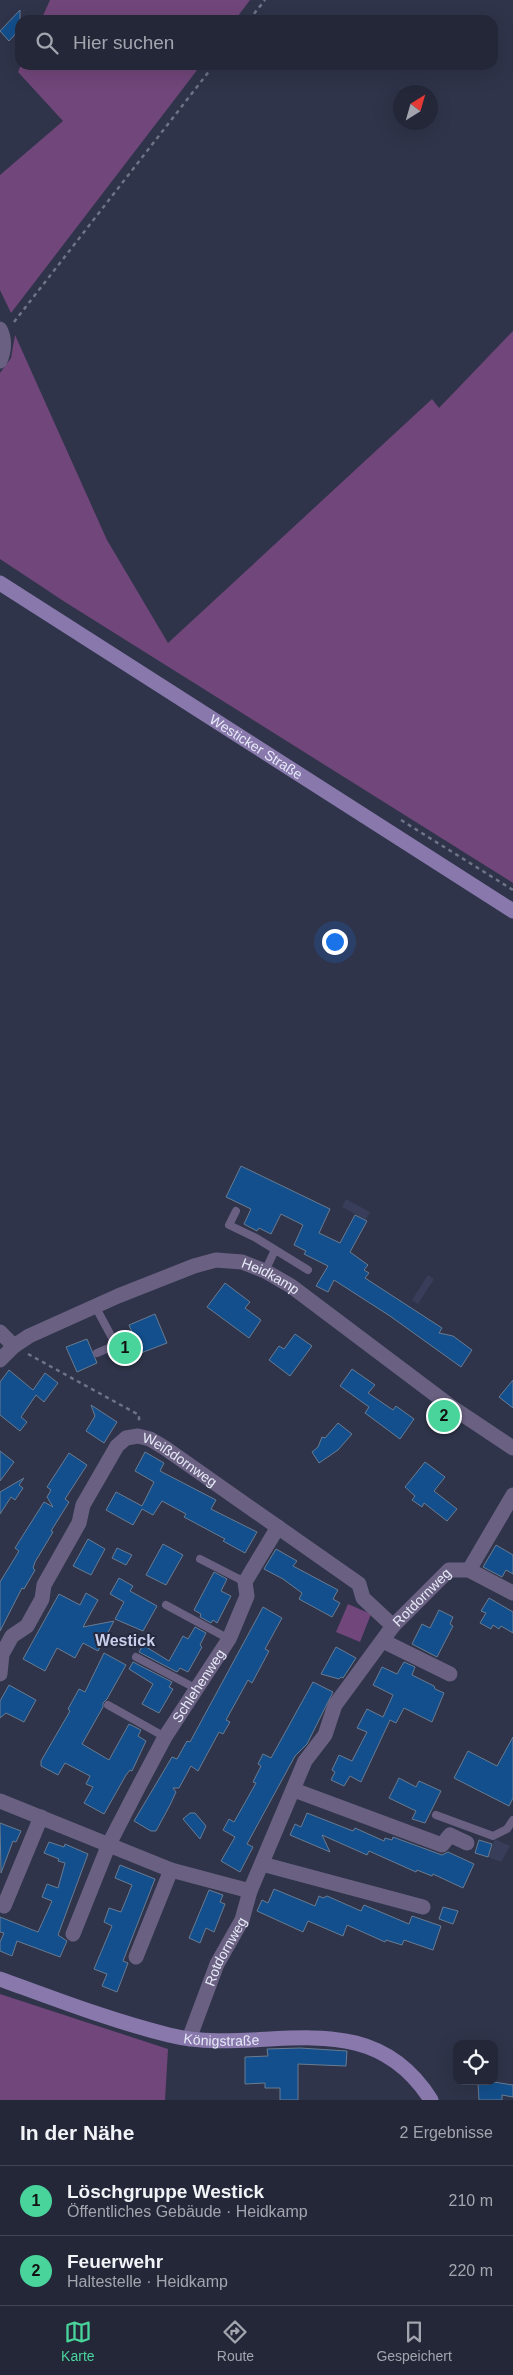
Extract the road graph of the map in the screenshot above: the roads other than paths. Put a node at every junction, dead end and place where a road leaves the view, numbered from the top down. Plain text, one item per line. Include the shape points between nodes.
1 (2, 332) edge
2 (0, 361) edge
3 (0, 583) edge
4 (513, 911) edge
5 (236, 1211) dead end
6 (276, 1250) junction
7 (308, 1270) dead end
8 (264, 1271) junction
9 (95, 1306) junction
10 (0, 1332) edge
11 (14, 1346) junction
12 (97, 1353) dead end
13 (0, 1360) edge
14 (513, 1448) edge
15 (513, 1495) edge
16 (278, 1527) junction
17 (200, 1559) dead end
18 (469, 1570) junction
19 (245, 1582) junction
20 (513, 1593) edge
21 (166, 1605) dead end
22 (393, 1626) junction
23 (229, 1639) junction
24 (383, 1641) junction
25 (136, 1657) dead end
26 (0, 1674) edge
27 (450, 1674) dead end
28 (197, 1689) junction
29 (108, 1706) dead end
30 (165, 1737) junction
31 (294, 1790) junction
32 (0, 1800) edge
33 (436, 1815) dead end
34 (41, 1817) junction
35 (513, 1820) edge
36 (466, 1843) dead end
37 (109, 1844) junction
38 (262, 1864) junction
39 (171, 1870) junction
40 (250, 1891) junction
41 (4, 1906) dead end
42 (423, 1907) dead end
43 (73, 1934) dead end
44 (136, 1957) dead end
45 (0, 1979) edge
46 (190, 2038) junction
47 (431, 2100) edge

1 - 2 street
3 - 4 street, Westicker Straße
5 - 6 lane via 229,1225
6 - 7 lane
6 - 8 lane
8 - 9 street, Heidkamp via 242,1262 216,1260
8 - 14 street, Heidkamp via 291,1286 453,1408
9 - 11 street, Heidkamp
9 - 12 lane via 116,1345
10 - 11 street
11 - 13 street, Heidkamp
15 - 18 street, Rotdornweg
16 - 19 street, Schlehenweg
16 - 22 street, Weißdornweg via 359,1584 363,1598
16 - 26 street, Weißdornweg via 150,1439 126,1438 117,1446 82,1505 79,1523 44,1585 42,1599 27,1626 12,1636 2,1654
17 - 19 lane
18 - 20 street, Rotdornweg
18 - 22 street, Rotdornweg via 449,1570
19 - 23 street, Schlehenweg via 247,1596
21 - 23 lane
22 - 24 street, Rotdornweg
23 - 28 street, Schlehenweg
24 - 27 street, Rotdornweg
24 - 31 street, Rotdornweg via 335,1705 325,1735 305,1761
25 - 28 lane
28 - 30 street, Schlehenweg
29 - 30 lane
30 - 37 street, Schlehenweg
31 - 36 street via 442,1845 450,1835
31 - 38 street, Rotdornweg
32 - 34 street
33 - 35 lane via 493,1836 507,1829
34 - 37 street
34 - 41 street
37 - 39 street
37 - 43 street
38 - 40 street, Rotdornweg
38 - 42 street
39 - 40 street
39 - 44 street
40 - 46 street, Rotdornweg via 242,1920 218,1964
45 - 46 street, Königstraße via 170,2036
46 - 47 street, Königstraße via 336,2039 356,2042 394,2060 412,2075

